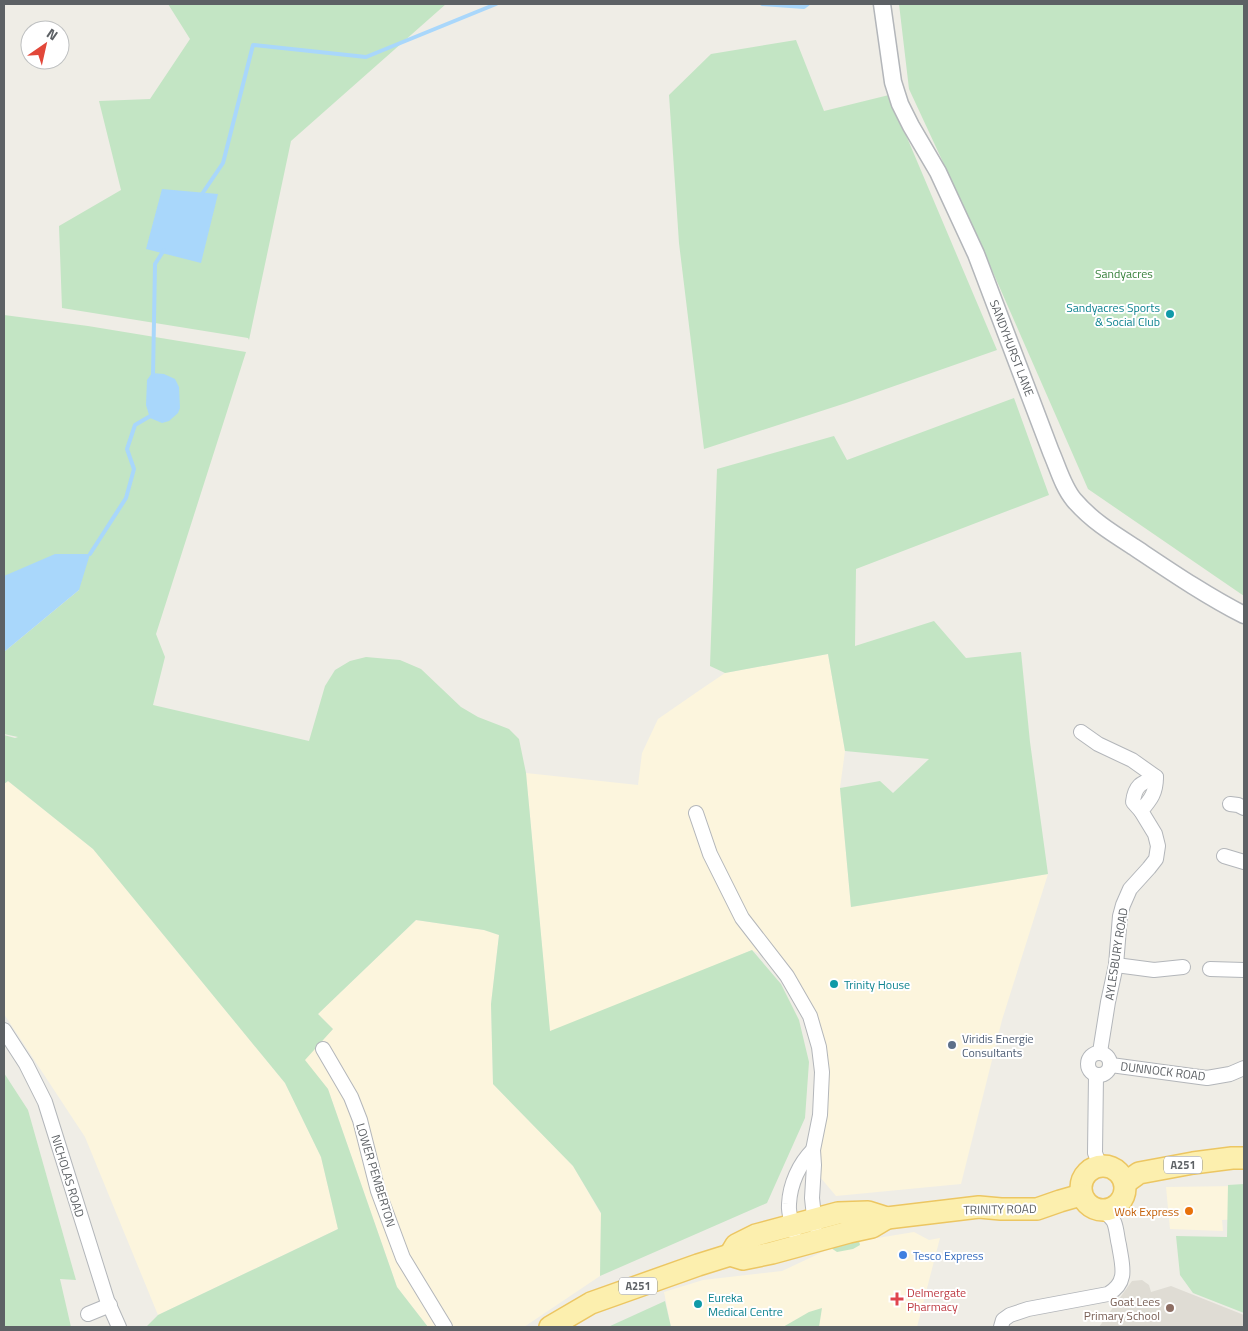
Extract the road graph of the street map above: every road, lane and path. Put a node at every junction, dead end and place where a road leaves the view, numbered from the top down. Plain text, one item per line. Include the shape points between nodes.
1 (882, 4) edge
2 (1244, 615) edge
3 (1082, 732) dead end
4 (1230, 804) dead end
5 (1244, 808) edge
6 (696, 813) dead end
7 (1224, 856) dead end
8 (1244, 862) edge
9 (1116, 965) junction
10 (1183, 967) dead end
11 (1210, 969) dead end
12 (1244, 970) edge
13 (4, 1030) edge
14 (324, 1049) dead end
15 (1100, 1052) junction
16 (1110, 1065) junction
17 (1244, 1068) edge
18 (1096, 1074) junction
19 (813, 1150) junction
20 (1244, 1158) edge
21 (1100, 1166) junction
22 (1125, 1183) junction
23 (1081, 1195) junction
24 (1104, 1211) junction
25 (792, 1225) junction
26 (816, 1230) junction
27 (797, 1247) junction
28 (730, 1255) junction
29 (110, 1305) junction
30 (88, 1314) dead end
31 (119, 1327) edge
32 (445, 1327) edge
33 (550, 1327) edge
34 (1001, 1327) edge

1 - 2 street, SANDYHURST LANE via 893,82 900,104 938,172 976,254 1051,452 1072,498 1108,530 1194,587
3 - 9 street, AYLESBURY ROAD via 1156,776 1151,799 1141,811 1155,834 1158,846 1156,859 1130,889 1123,905
4 - 5 street
6 - 19 street via 710,854 742,918 788,976 810,1016 822,1072 820,1115
7 - 8 street
9 - 10 street via 1154,970
9 - 15 street, AYLESBURY ROAD
11 - 12 street
13 - 29 street, NICHOLAS ROAD via 45,1102
14 - 32 street, LOWER PEMBERTON via 360,1120 378,1191 403,1258
15 - 16 street via 1107,1055
15 - 18 street, AYLESBURY ROAD via 1088,1059 1088,1067
16 - 17 street, DUNNOCK ROAD via 1208,1078
16 - 18 street via 1102,1075
18 - 21 street, AYLESBURY ROAD via 1095,1153
19 - 25 street via 803,1160 791,1187 788,1206
19 - 26 street via 812,1198
20 - 22 main road, A251 via 1139,1172
21 - 22 main road via 1113,1168
21 - 23 main road via 1084,1176
22 - 24 main road via 1121,1202
23 - 24 main road via 1090,1207
23 - 26 main road, TRINITY ROAD / A251 via 1037,1209 978,1207 887,1218 868,1212 838,1213
24 - 34 street via 1114,1221 1123,1269 1122,1278 1113,1291 1028,1309 1010,1315
25 - 26 main road, TRINITY ROAD / A251
25 - 27 street
25 - 28 main road, TRINITY ROAD / A251 via 756,1235 736,1245
26 - 27 main road, TRINITY ROAD / A251
27 - 28 main road, TRINITY ROAD / A251 via 743,1260
28 - 33 main road, TRINITY ROAD / A251 via 591,1302
29 - 30 street
29 - 31 street, NICHOLAS ROAD

